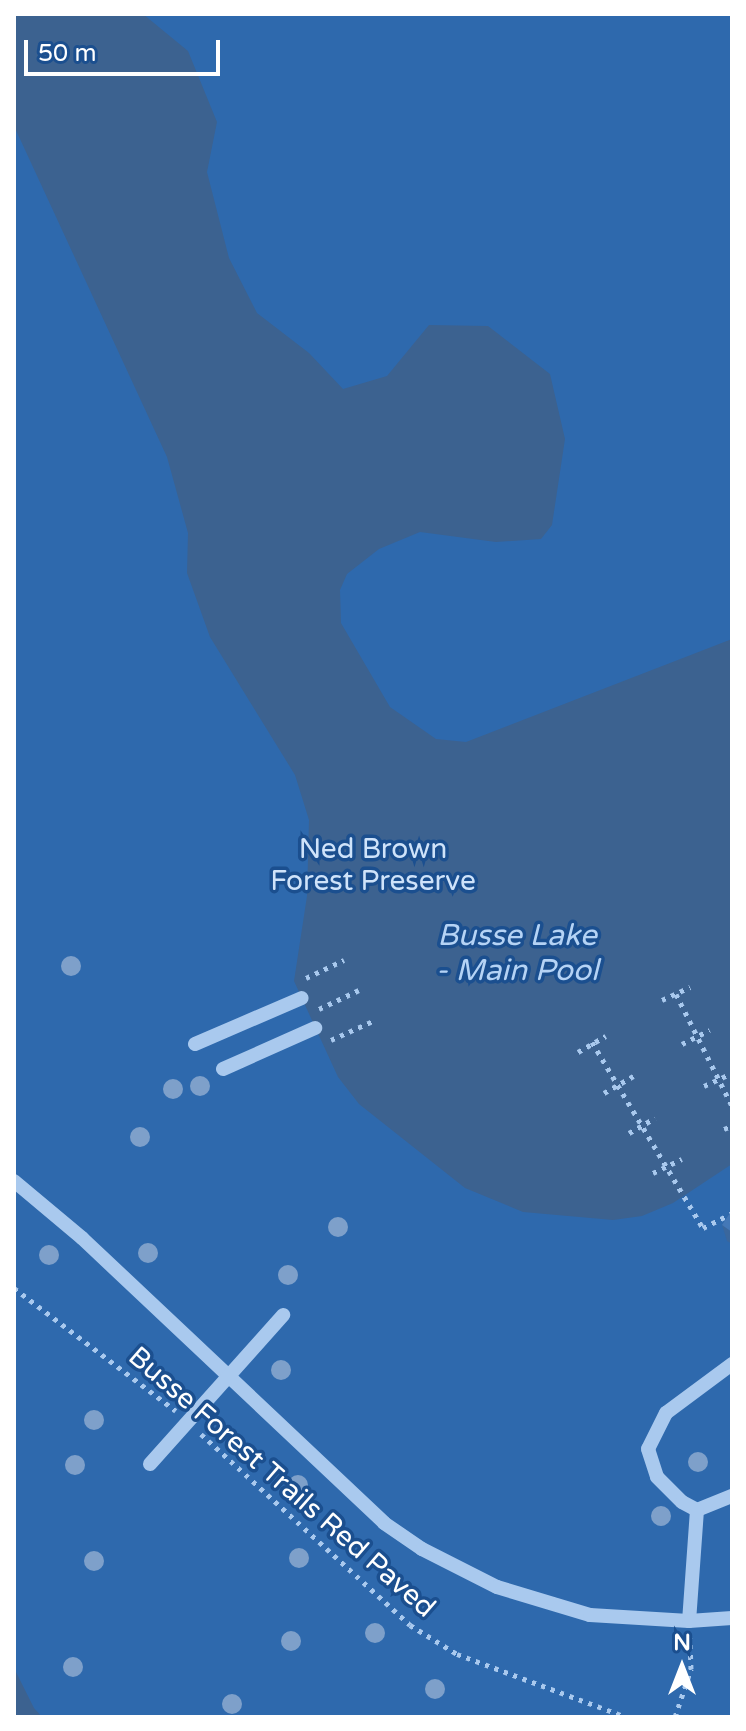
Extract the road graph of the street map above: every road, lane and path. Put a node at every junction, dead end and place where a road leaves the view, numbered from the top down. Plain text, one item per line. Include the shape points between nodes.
1 (690, 987) dead end
2 (676, 994) dead end
3 (302, 998) dead end
4 (662, 1000) dead end
5 (373, 1021) dead end
6 (315, 1028) dead end
7 (710, 1030) dead end
8 (606, 1036) dead end
9 (592, 1042) dead end
10 (195, 1044) dead end
11 (323, 1044) dead end
12 (682, 1044) dead end
13 (578, 1052) dead end
14 (223, 1069) dead end
15 (732, 1073) edge
16 (633, 1076) dead end
17 (704, 1086) dead end
18 (604, 1093) dead end
19 (732, 1106) edge
20 (655, 1118) dead end
21 (732, 1126) edge
22 (724, 1129) dead end
23 (629, 1133) dead end
24 (682, 1159) dead end
25 (653, 1173) dead end
26 (14, 1181) edge
27 (732, 1213) edge
28 (14, 1288) edge
29 (283, 1315) dead end
30 (732, 1364) edge
31 (226, 1378) junction
32 (187, 1422) junction
33 (150, 1464) dead end
34 (732, 1496) edge
35 (697, 1510) junction
36 (732, 1618) edge
37 (689, 1621) junction
38 (626, 1717) edge
39 (675, 1717) edge

1 - 4 path
2 - 19 path
3 - 10 lane
5 - 11 path
6 - 14 lane
7 - 12 path
8 - 13 path
9 - 27 path via 703,1228
15 - 17 path
16 - 18 path
20 - 23 path
21 - 22 path
24 - 25 path
26 - 31 lane via 82,1238
28 - 32 path, Busse Forest Trails Red Paved via 110,1357
29 - 31 lane
30 - 35 lane via 666,1413 648,1449 657,1477
31 - 32 lane
31 - 37 lane via 384,1523 432,1554 497,1587 590,1615
32 - 33 lane
32 - 38 path, Busse Forest Trails Red Paved via 410,1625 457,1654
34 - 35 lane
35 - 37 lane
36 - 37 lane
37 - 39 path via 691,1669

